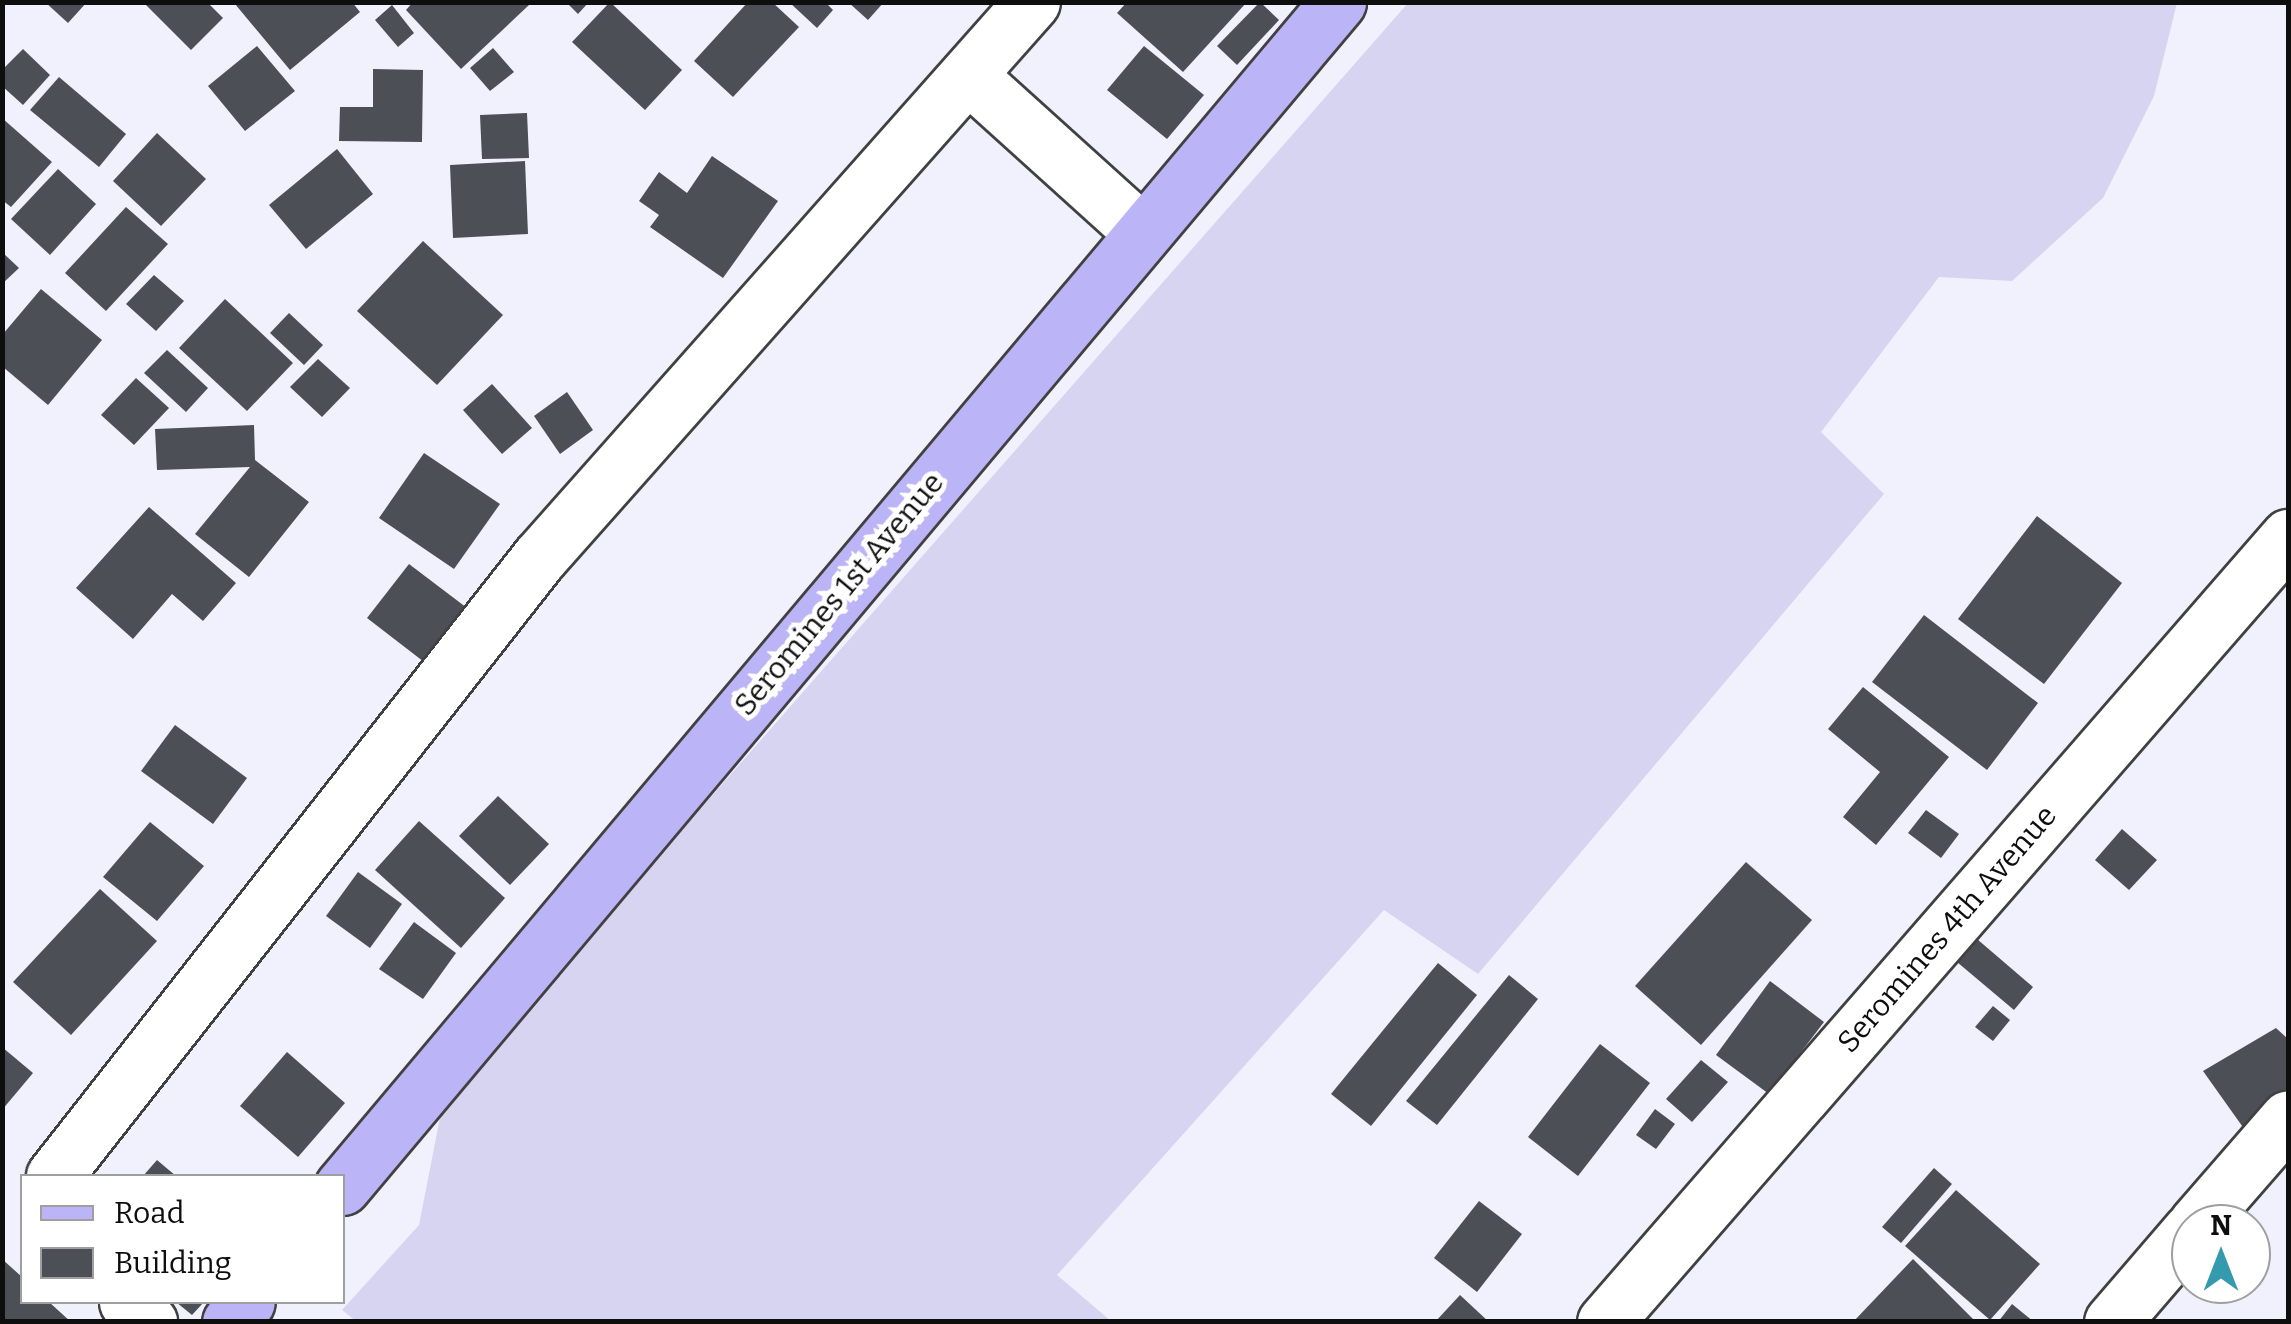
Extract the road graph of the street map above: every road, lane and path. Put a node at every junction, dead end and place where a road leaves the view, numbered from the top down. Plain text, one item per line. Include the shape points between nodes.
1 (1032, 2) edge
2 (1338, 2) edge
3 (968, 75) junction
4 (1142, 232) junction
5 (2288, 538) edge
6 (2288, 1118) edge
7 (56, 1174) edge
8 (345, 1183) edge
9 (2213, 1204) edge
10 (2171, 1253) edge
11 (129, 1304) edge
12 (149, 1322) edge
13 (1605, 1322) edge
14 (2112, 1322) edge

1 - 3 street
2 - 4 street, Seromines 1st Avenue
3 - 4 street
3 - 7 street via 539,558
4 - 8 street, Seromines 1st Avenue
5 - 13 street, Seromines 4th Avenue
6 - 9 street
10 - 14 street
11 - 12 street

